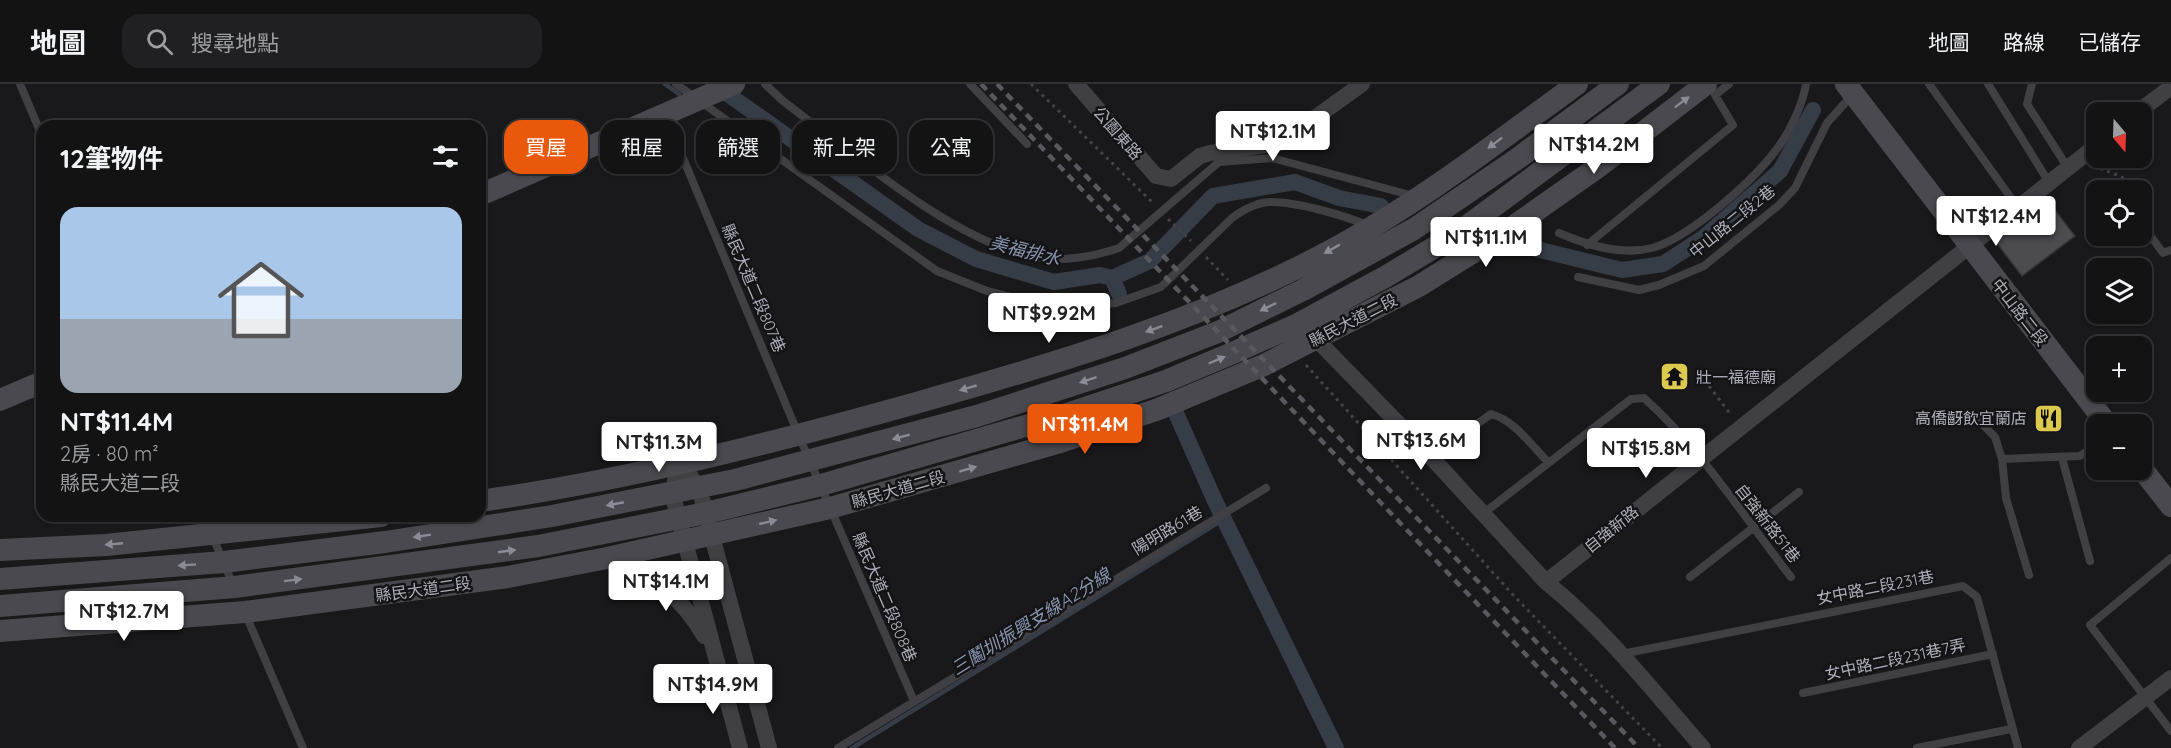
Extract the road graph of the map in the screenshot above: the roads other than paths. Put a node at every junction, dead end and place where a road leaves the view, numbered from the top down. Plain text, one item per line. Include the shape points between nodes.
1 (20, 84) edge
2 (676, 84) edge
3 (734, 84) edge
4 (765, 84) edge
5 (969, 84) edge
6 (1077, 84) edge
7 (1362, 84) edge
8 (1576, 84) edge
9 (1618, 84) edge
10 (1659, 84) edge
11 (1706, 84) edge
12 (1729, 84) edge
13 (1806, 84) edge
14 (1929, 84) edge
15 (1988, 84) edge
16 (2032, 84) edge
17 (1849, 89) edge
18 (2170, 91) edge
19 (699, 99) junction
20 (2152, 103) edge
21 (665, 114) junction
22 (36, 122) edge
23 (1027, 144) dead end
24 (1626, 145) junction
25 (2086, 154) edge
26 (1551, 165) junction
27 (2072, 165) junction
28 (1462, 168) junction
29 (2050, 184) junction
30 (486, 192) edge
31 (1420, 198) junction
32 (2019, 209) junction
33 (1436, 214) junction
34 (1371, 227) junction
35 (1558, 233) dead end
36 (2152, 238) edge
37 (1587, 245) junction
38 (1970, 246) junction
39 (2171, 250) edge
40 (1578, 277) dead end
41 (1317, 340) junction
42 (36, 385) edge
43 (0, 400) edge
44 (2099, 414) edge
45 (1974, 416) dead end
46 (799, 436) junction
47 (2086, 452) edge
48 (1431, 457) junction
49 (2062, 458) junction
50 (1699, 459) junction
51 (2002, 459) junction
52 (680, 462) junction
53 (1548, 462) junction
54 (816, 473) junction
55 (2151, 480) edge
56 (699, 488) junction
57 (1266, 488) dead end
58 (1799, 492) dead end
59 (672, 493) junction
60 (486, 500) edge
61 (2171, 506) edge
62 (831, 508) junction
63 (706, 513) junction
64 (1484, 513) junction
65 (266, 522) edge
66 (208, 525) edge
67 (1753, 528) junction
68 (682, 529) junction
69 (711, 535) junction
70 (0, 550) edge
71 (607, 558) junction
72 (2171, 558) edge
73 (2090, 561) dead end
74 (224, 562) junction
75 (2029, 574) dead end
76 (1690, 577) dead end
77 (1791, 577) dead end
78 (0, 579) edge
79 (1546, 582) junction
80 (235, 587) junction
81 (0, 606) edge
82 (245, 612) junction
83 (0, 631) edge
84 (1622, 654) junction
85 (1993, 654) junction
86 (718, 673) junction
87 (2171, 678) edge
88 (1803, 693) dead end
89 (2146, 698) junction
90 (914, 701) junction
91 (2011, 729) junction
92 (2171, 731) edge
93 (303, 748) edge
94 (740, 748) edge
95 (769, 748) edge
96 (838, 748) edge
97 (1703, 748) edge
98 (1917, 748) edge
99 (2018, 748) edge
100 (2079, 748) edge

1 - 22 lane
2 - 19 lane
3 - 19 street
4 - 31 lane via 783,102 942,218 994,244 1035,257 1100,255 1119,248 1219,162 1272,158
5 - 23 lane
6 - 7 street, 公園東路 via 1155,176 1171,179 1200,156 1280,143
8 -> 28 street
9 - 33 street, 縣民大道二段
10 - 26 street, 縣民大道二段
24 -> 11 street, 縣民大道二段
12 - 37 lane via 1715,95 1733,125
13 - 37 lane via 1804,98 1778,149 1744,185 1695,226 1652,248 1623,250
14 - 32 lane
15 - 29 lane
16 - 27 lane via 2027,104
17 - 38 street, 中山路二段
17 - 40 lane, 中山路二段2巷 via 1827,123 1795,188 1704,266 1639,290
18 - 20 street
19 - 21 street
19 - 34 lane via 937,271 987,291 1031,302 1071,307 1116,303 1161,287 1232,218 1244,209 1270,202 1316,210
21 - 30 street
21 - 46 lane, 縣民大道二段807巷
24 - 26 street
24 - 41 street, 縣民大道二段 via 1506,231 1429,280
25 - 27 street, 自強新路
54 -> 26 street, 縣民大道二段 via 1070,413 1166,381 1298,324 1385,277 1455,235
27 - 29 street, 自強新路
28 - 31 street
28 - 33 street
29 - 32 street, 自強新路
31 - 34 street
32 - 38 street, 自強新路
33 -> 54 street, 縣民大道二段 via 1303,290 1208,336
34 -> 46 street via 1330,251 1191,316 1066,360
35 - 37 lane
36 - 39 lane via 2163,253
38 - 44 street, 中山路二段
38 - 50 street, 自強新路
41 - 48 street
62 -> 41 street, 縣民大道二段 via 1058,443 1156,410
42 - 43 street
45 - 51 lane via 1995,437
46 - 52 street
46 - 54 lane, 縣民大道二段807巷
47 - 49 lane
48 - 53 lane via 1491,414 1509,422
48 - 64 street
49 - 51 lane
49 - 73 lane
50 - 53 lane, 自強新路51巷 via 1663,415 1639,397 1631,399
50 - 67 lane, 自強新路51巷
50 - 79 street, 自強新路
51 - 75 lane via 2006,498
52 - 56 street
52 - 59 street
52 - 60 street
53 - 64 lane
54 - 56 street, 縣民大道二段
54 - 62 lane, 縣民大道二段808巷
54 - 63 street, 縣民大道二段
55 - 61 street
56 - 59 street, 縣民大道二段
56 - 63 street
57 - 90 lane, 陽明路61巷
58 - 67 lane
59 - 68 street
59 -> 74 street, 縣民大道二段 via 552,516
69 -> 62 street, 縣民大道二段
62 - 90 lane, 縣民大道二段808巷
63 - 68 street, 縣民大道二段
63 - 69 street
64 - 79 street
65 - 66 street
66 -> 70 street via 106,545
66 - 74 lane
67 - 76 lane
67 - 77 lane, 自強新路51巷
68 - 69 street, 縣民大道二段
68 - 71 street, 縣民大道二段
80 -> 68 street, 縣民大道二段
68 - 86 street
69 - 95 street
71 - 82 street, 縣民大道二段 via 508,577
71 - 86 street via 632,567 678,599 710,646
72 - 89 lane via 2090,625
74 -> 78 street, 縣民大道二段
74 - 80 lane
79 - 84 street
80 - 81 street, 縣民大道二段
80 - 82 street
82 - 83 street, 縣民大道二段
82 - 93 lane
84 - 85 lane, 女中路二段231巷 via 1963,586 1977,597
84 - 97 street
85 - 88 lane, 女中路二段231巷7弄
85 - 91 lane, 女中路二段231巷
86 - 94 street
87 - 89 street
89 - 92 lane
89 - 100 street
90 - 96 lane, 陽明路61巷
91 - 98 lane
91 - 99 lane, 女中路二段231巷

